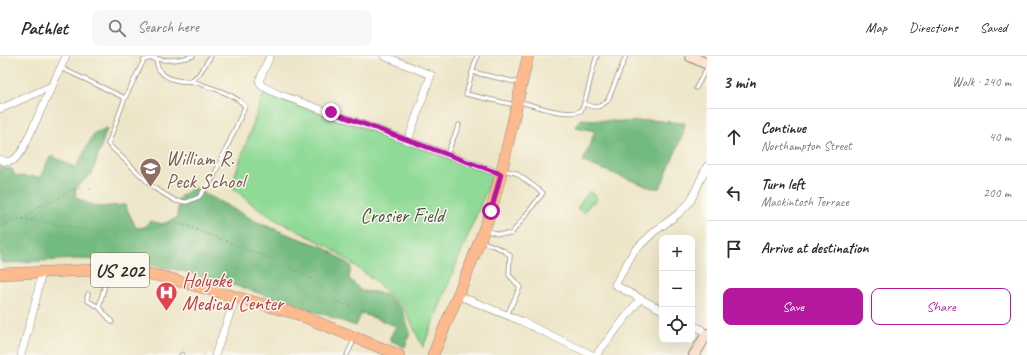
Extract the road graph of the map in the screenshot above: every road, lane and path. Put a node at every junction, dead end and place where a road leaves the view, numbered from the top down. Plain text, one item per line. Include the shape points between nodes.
1 (66, 56) edge
2 (193, 56) edge
3 (211, 56) edge
4 (270, 56) edge
5 (384, 56) edge
6 (477, 56) edge
7 (528, 56) edge
8 (596, 56) edge
9 (626, 56) edge
10 (690, 56) edge
11 (155, 58) junction
12 (707, 64) edge
13 (60, 68) junction
14 (707, 68) edge
15 (472, 72) junction
16 (191, 81) junction
17 (521, 83) junction
18 (52, 86) junction
19 (696, 88) dead end
20 (125, 98) junction
21 (517, 103) junction
22 (584, 104) junction
23 (0, 109) edge
24 (459, 125) dead end
25 (408, 140) junction
26 (447, 154) junction
27 (0, 159) edge
28 (707, 166) edge
29 (502, 172) junction
30 (91, 189) dead end
31 (23, 219) junction
32 (0, 227) edge
33 (484, 229) junction
34 (480, 240) junction
35 (109, 270) junction
36 (42, 272) junction
37 (0, 274) edge
38 (88, 294) dead end
39 (457, 296) junction
40 (236, 297) junction
41 (640, 299) junction
42 (99, 307) junction
43 (659, 308) edge
44 (506, 315) junction
45 (388, 320) dead end
46 (112, 322) dead end
47 (695, 326) edge
48 (707, 336) edge
49 (355, 337) junction
50 (184, 346) dead end
51 (205, 353) dead end
52 (182, 354) edge
53 (21, 355) edge
54 (204, 355) edge
55 (215, 355) edge
56 (347, 355) edge
57 (399, 355) edge
58 (433, 355) edge
59 (592, 355) edge
60 (596, 355) edge
61 (694, 355) edge

1 - 13 street
2 - 11 lane via 171,60
3 - 16 lane
4 - 25 street via 259,82 262,86
5 - 25 street via 431,75
6 - 15 lane
7 - 17 main road
8 - 22 lane
9 - 22 lane via 608,100 597,108
10 - 12 street
11 - 16 lane via 159,70 166,76 182,82
11 - 20 lane via 144,60
13 - 18 street
13 - 20 lane
14 - 19 lane
15 - 17 lane
15 - 21 lane via 466,94
16 - 20 lane via 234,98 245,107 213,178 199,197 187,202 176,201 154,188 108,144
17 - 21 main road
18 - 23 street
18 - 27 street via 20,153 14,160 6,162
21 - 22 lane via 574,114 581,111
21 - 29 main road
24 - 26 lane
25 - 26 street
26 - 29 street
28 - 41 street via 690,202 634,251 614,285
29 - 33 main road
29 - 33 lane via 516,173 543,193 511,234 498,234
30 - 31 path via 71,190 56,200 37,207
31 - 32 path
31 - 45 path via 119,232 172,223 187,226 279,262 315,281 338,302 376,313
33 - 34 main road
34 - 39 main road
34 - 44 lane via 501,248 510,255 509,275 520,287
35 - 36 main road, US 202
35 - 40 main road, US 202 via 161,276
35 - 42 lane
36 - 37 main road, US 202
36 - 53 street
38 - 42 lane via 88,300
39 - 44 street
39 - 58 main road
40 - 49 main road, US 202 via 297,314
40 - 55 street
41 - 43 street
41 - 60 street
42 - 46 lane
44 - 59 street
47 - 48 street
48 - 61 street
49 - 56 lane
49 - 57 main road, US 202
50 - 52 path
51 - 54 path

